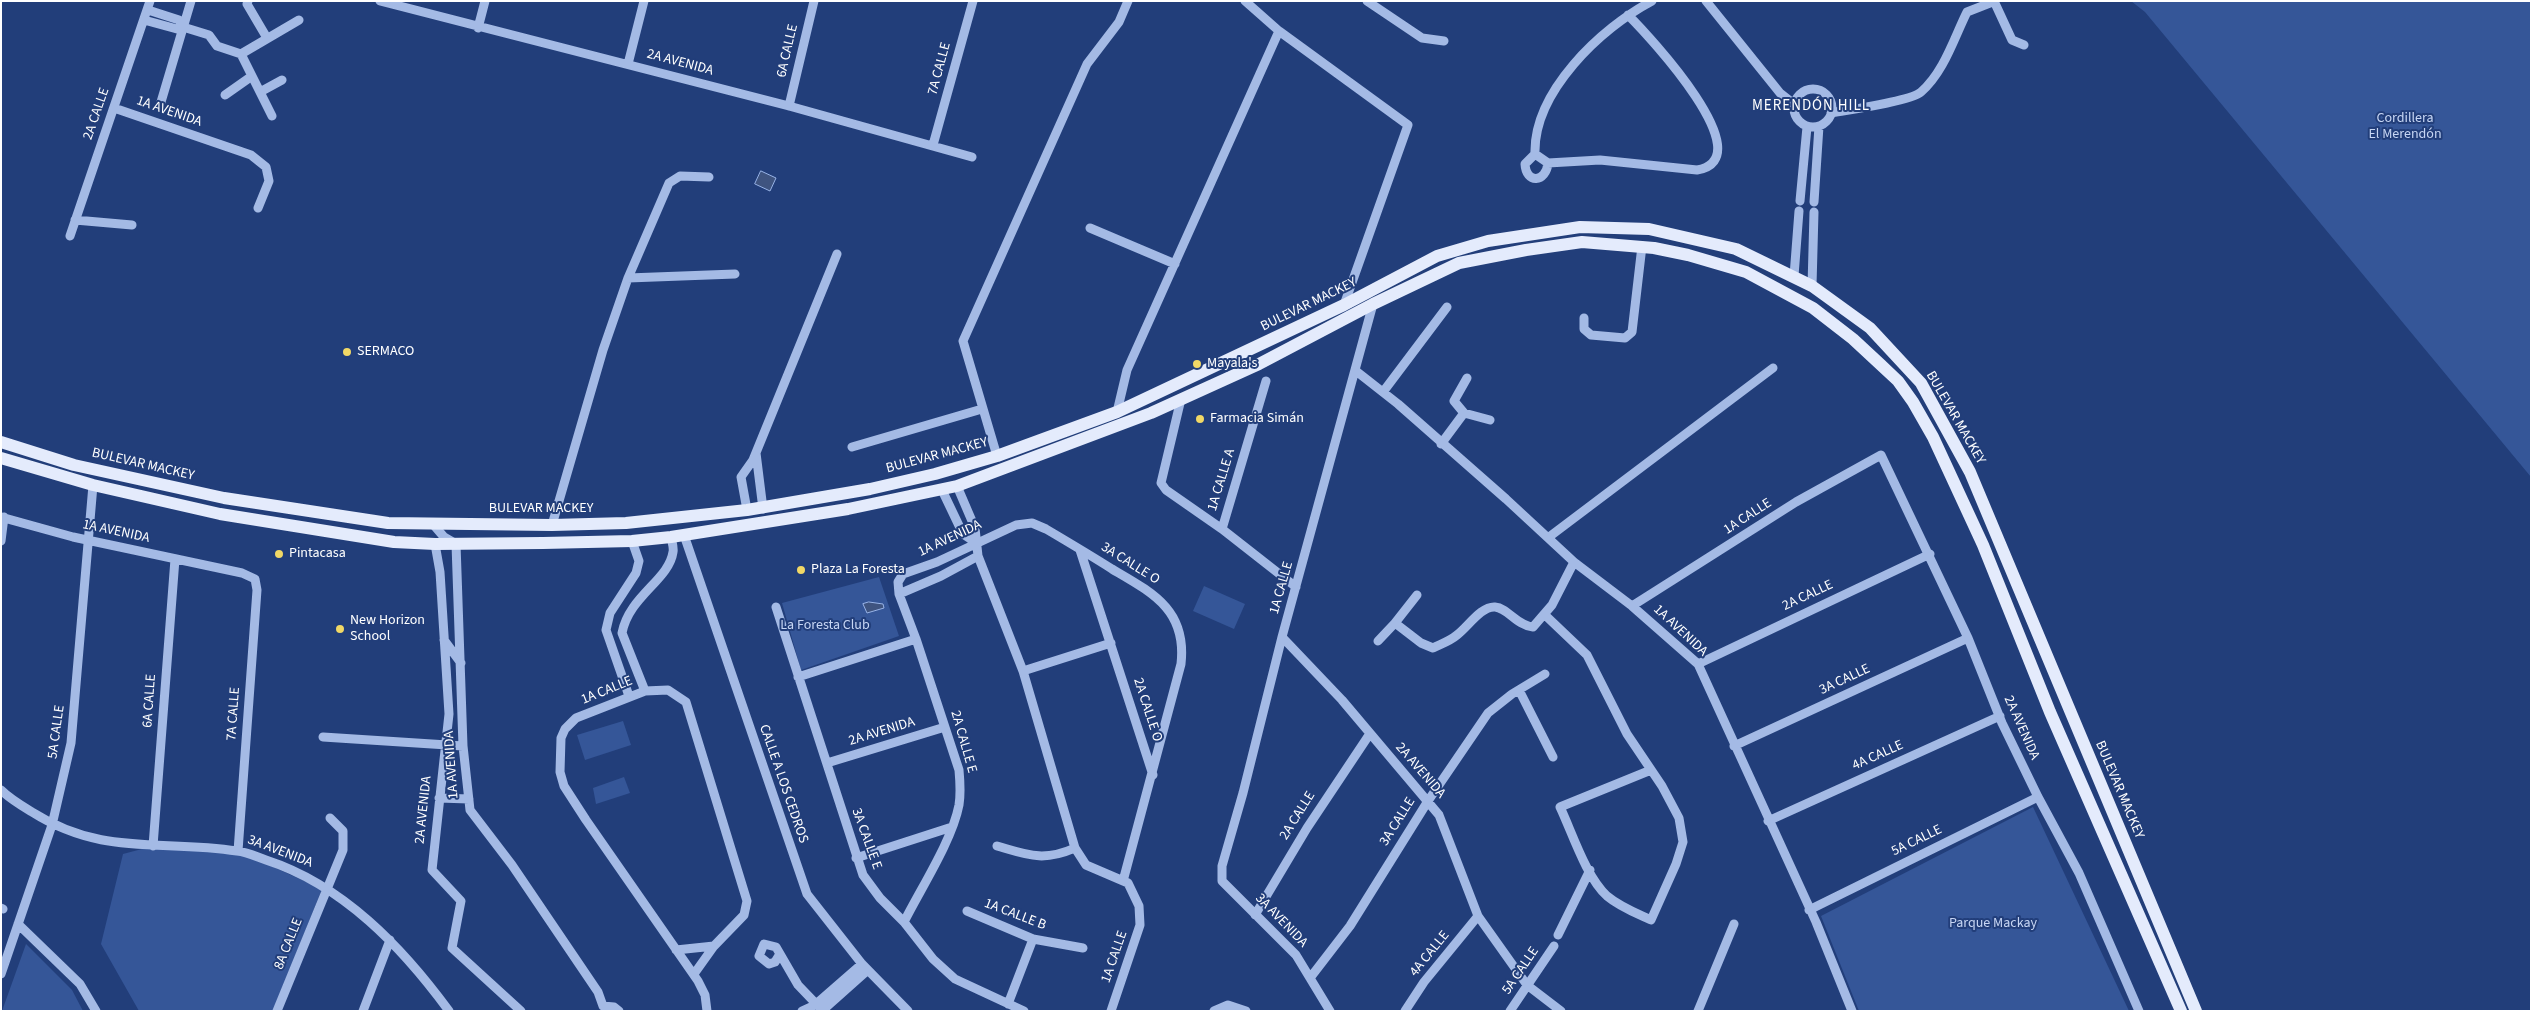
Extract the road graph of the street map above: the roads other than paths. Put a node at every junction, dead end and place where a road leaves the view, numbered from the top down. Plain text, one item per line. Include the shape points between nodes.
1 (191, 1) edge
2 (248, 1) edge
3 (380, 1) edge
4 (485, 1) edge
5 (644, 1) edge
6 (814, 1) edge
7 (973, 1) edge
8 (1128, 1) edge
9 (1244, 1) edge
10 (1368, 1) edge
11 (1652, 1) edge
12 (1706, 1) edge
13 (1994, 1) edge
14 (149, 5) edge
15 (1628, 15) junction
16 (144, 20) junction
17 (299, 20) dead end
18 (184, 27) junction
19 (478, 28) junction
20 (1279, 31) junction
21 (267, 38) junction
22 (1444, 41) dead end
23 (2024, 45) dead end
24 (241, 54) junction
25 (628, 64) junction
26 (252, 76) junction
27 (282, 80) dead end
28 (260, 92) junction
29 (225, 95) dead end
30 (160, 102) dead end
31 (1794, 104) junction
32 (789, 106) junction
33 (114, 108) junction
34 (1831, 112) junction
35 (272, 116) dead end
36 (1819, 126) junction
37 (1807, 127) junction
38 (934, 145) junction
39 (1535, 154) junction
40 (972, 157) dead end
41 (1548, 163) junction
42 (708, 177) dead end
43 (258, 208) dead end
44 (75, 220) junction
45 (132, 225) dead end
46 (1090, 228) dead end
47 (70, 236) dead end
48 (1642, 246) junction
49 (837, 254) dead end
50 (1175, 264) junction
51 (735, 274) dead end
52 (1794, 276) junction
53 (628, 278) junction
54 (1812, 286) junction
55 (1798, 298) junction
56 (1373, 304) junction
57 (1344, 305) junction
58 (1447, 307) dead end
59 (1584, 318) dead end
60 (1773, 368) dead end
61 (1356, 371) junction
62 (1467, 378) dead end
63 (1266, 381) dead end
64 (1383, 392) junction
65 (1181, 399) junction
66 (982, 409) junction
67 (1117, 412) junction
68 (1464, 413) junction
69 (1490, 420) dead end
70 (1, 443) edge
71 (1441, 444) junction
72 (852, 447) dead end
73 (756, 453) junction
74 (1881, 455) joint
75 (997, 456) junction
76 (1, 458) edge
77 (93, 484) junction
78 (957, 486) junction
79 (942, 490) junction
80 (763, 508) junction
81 (747, 510) junction
82 (2, 517) edge
83 (432, 523) junction
84 (744, 524) junction
85 (552, 525) junction
86 (1222, 529) junction
87 (684, 536) junction
88 (671, 537) junction
89 (1549, 537) junction
90 (1, 541) edge
91 (88, 541) junction
92 (632, 541) junction
93 (975, 542) junction
94 (434, 544) junction
95 (456, 544) junction
96 (1080, 550) junction
97 (1930, 554) junction
98 (978, 556) junction
99 (175, 559) junction
100 (1574, 562) junction
101 (255, 579) joint
102 (1296, 587) junction
103 (899, 594) junction
104 (1417, 595) dead end
105 (1632, 606) junction
106 (776, 607) dead end
107 (1545, 615) junction
108 (1395, 623) junction
109 (1282, 637) junction
110 (1968, 638) junction
111 (916, 639) junction
112 (443, 640) junction
113 (1378, 641) dead end
114 (1110, 643) junction
115 (461, 663) junction
116 (1698, 664) junction
117 (1023, 671) junction
118 (1545, 674) dead end
119 (798, 677) junction
120 (1519, 690) junction
121 (645, 691) junction
122 (629, 696) junction
123 (449, 707) junction
124 (462, 708) junction
125 (2000, 716) junction
126 (945, 727) junction
127 (1369, 735) junction
128 (323, 737) dead end
129 (445, 745) junction
130 (463, 746) junction
131 (1734, 746) junction
132 (1553, 757) dead end
133 (826, 763) junction
134 (1651, 770) junction
135 (1153, 775) junction
136 (1, 790) edge
137 (2038, 797) junction
138 (439, 798) junction
139 (468, 799) junction
140 (1428, 801) junction
141 (330, 818) dead end
142 (1768, 821) junction
143 (52, 825) junction
144 (952, 827) junction
145 (153, 846) junction
146 (997, 846) dead end
147 (1075, 848) junction
148 (238, 851) junction
149 (856, 858) junction
150 (1590, 870) junction
151 (1123, 880) junction
152 (1222, 881) joint
153 (327, 887) junction
154 (1809, 910) junction
155 (967, 911) dead end
156 (1255, 915) junction
157 (1478, 916) junction
158 (904, 922) junction
159 (18, 924) junction
160 (1734, 924) dead end
161 (1558, 935) dead end
162 (1033, 939) junction
163 (390, 940) junction
164 (714, 946) junction
165 (1554, 946) dead end
166 (1083, 948) dead end
167 (676, 950) junction
168 (780, 954) dead end
169 (865, 967) junction
170 (1, 974) edge
171 (694, 974) junction
172 (1310, 978) junction
173 (1527, 985) junction
174 (1008, 1004) junction
175 (603, 1008) edge
176 (820, 1009) edge
177 (96, 1011) edge
178 (277, 1011) edge
179 (363, 1011) edge
180 (449, 1011) edge
181 (521, 1011) edge
182 (619, 1011) edge
183 (707, 1011) edge
184 (802, 1011) edge
185 (908, 1011) edge
186 (1024, 1011) edge
187 (1111, 1011) edge
188 (1214, 1011) edge
189 (1246, 1011) edge
190 (1330, 1011) edge
191 (1405, 1011) edge
192 (1510, 1011) edge
193 (1561, 1011) edge
194 (1698, 1011) edge
195 (1852, 1011) edge
196 (2139, 1011) edge
197 (2180, 1011) edge
198 (2196, 1011) edge

1 - 18 street
2 - 21 street
3 - 19 street, 2A AVENIDA
4 - 19 street
5 - 25 street
6 - 32 street, 6A CALLE
7 - 38 street, 7A CALLE
8 - 66 street via 1119,22 1087,64 963,341
9 - 20 street
10 - 22 street via 1422,38
11 - 15 street
12 - 31 street via 1780,93
13 - 23 street via 2012,40
13 - 34 street via 1967,12 1943,65 1920,93
14 - 16 street, 2A CALLE
14 - 18 street via 179,20
15 - 39 street via 1594,44 1558,84 1540,124
15 - 41 street via 1659,48 1694,95 1716,132 1718,146 1714,163 1697,170 1600,160
16 - 18 street via 177,30
16 - 33 street, 2A CALLE
17 - 21 street
18 - 24 street via 210,35 217,46
18 - 30 street
19 - 25 street, 2A AVENIDA
20 - 50 street
20 - 57 street via 1408,125
21 - 24 street
24 - 26 street
25 - 32 street, 2A AVENIDA
26 - 28 street
26 - 29 street
27 - 28 street
28 - 35 street
31 - 34 street via 1803,92 1815,89 1830,100
31 - 37 street via 1797,119
32 - 38 street, 2A AVENIDA
33 - 43 street, 1A AVENIDA via 251,155 266,167 269,181
33 - 44 street, 2A CALLE
34 - 36 street
36 - 37 street
36 - 54 street
37 - 52 street
38 - 40 street, 2A AVENIDA
39 - 41 street
39 - 41 street via 1525,164 1529,177 1543,177
42 - 53 street via 680,176 670,183
44 - 45 street
44 - 47 street, 2A CALLE
46 - 50 street
48 - 55 main road, BULEVAR MACKEY via 1746,272
48 - 56 main road, BULEVAR MACKEY via 1582,242 1459,263
48 - 59 street via 1632,332 1625,338 1591,335 1584,329
49 - 73 street
50 - 67 street via 1127,370
51 - 53 street
52 - 54 main road, BULEVAR MACKEY
52 - 55 main road
52 - 57 main road, BULEVAR MACKEY via 1736,249 1649,229 1580,227 1488,241 1437,256
53 - 85 street via 603,350
54 - 55 main road via 1807,295
54 - 198 main road, BULEVAR MACKEY via 1870,328 1921,384 1970,472
55 - 197 main road, BULEVAR MACKEY via 1853,338 1898,381 1933,437 1983,545 2050,712
56 - 61 street, 1A CALLE
56 - 65 main road, BULEVAR MACKEY via 1259,364
57 - 67 main road, BULEVAR MACKEY
58 - 64 street
60 - 89 street
61 - 64 street, 1A AVENIDA
61 - 102 street, 1A CALLE
62 - 68 street via 1454,401
63 - 86 street, 1A CALLE A
64 - 71 street, 1A AVENIDA
65 - 78 main road, BULEVAR MACKEY
65 - 86 street via 1161,483 1166,490
66 - 72 street
66 - 75 street
67 - 75 main road, BULEVAR MACKEY
68 - 69 street
68 - 71 street
70 - 77 main road via 13,453 89,476 93,478
70 - 83 main road, BULEVAR MACKEY via 74,465 224,498 388,523
71 - 89 street, 1A AVENIDA
73 - 80 street
73 - 81 street via 741,477
74 - 97 street, 2A AVENIDA
74 - 105 street, 1A CALLE via 1796,502
75 - 80 main road, BULEVAR MACKEY via 870,489
76 - 77 main road, BULEVAR MACKEY
77 - 91 street, 5A CALLE
77 - 94 main road, BULEVAR MACKEY via 220,514 394,542
78 - 79 main road, BULEVAR MACKEY
78 - 93 street via 974,528
79 - 84 main road, BULEVAR MACKEY via 848,510
79 - 93 street via 963,534
80 - 81 main road, BULEVAR MACKEY
80 - 84 main road via 764,517
81 - 85 main road, BULEVAR MACKEY via 626,523
82 - 90 street
82 - 91 street, 1A AVENIDA
83 - 85 main road, BULEVAR MACKEY
83 - 95 street via 444,538
84 - 87 main road, BULEVAR MACKEY
86 - 102 street
87 - 88 main road, BULEVAR MACKEY
87 - 169 street, CALLE A LOS CEDROS via 807,894
88 - 92 main road, BULEVAR MACKEY
88 - 121 street via 674,550 671,561 632,607 622,633
89 - 100 street, 1A AVENIDA
91 - 99 street, 1A AVENIDA
91 - 143 street, 5A CALLE via 71,743
92 - 95 main road, BULEVAR MACKEY
92 - 122 street via 639,561 636,573 610,613 606,630
93 - 96 street, 1A AVENIDA via 1016,525 1032,523 1046,528
93 - 98 street
93 - 103 street, 1A AVENIDA via 903,574 898,582
94 - 95 main road, BULEVAR MACKEY
94 - 112 street, 2A AVENIDA via 440,569
95 - 115 street, 1A AVENIDA
96 - 114 street, 2A CALLE O
96 - 135 street, 3A CALLE O via 1148,588 1168,609 1181,633 1181,664
97 - 110 street, 2A AVENIDA
97 - 116 street, 2A CALLE
98 - 103 street, 1A AVENIDA
98 - 117 street
99 - 101 street, 1A AVENIDA via 242,573
99 - 145 street, 6A CALLE
100 - 105 street, 1A AVENIDA
100 - 107 street
101 - 148 street, 7A CALLE
102 - 109 street, 1A CALLE
103 - 111 street, 2A CALLE E
104 - 108 street
105 - 116 street, 1A AVENIDA
106 - 119 street, 3A CALLE E
107 - 108 street via 1533,627 1526,627 1501,609 1486,609 1458,634 1432,648
107 - 134 street via 1587,655 1627,734
108 - 113 street
109 - 127 street, 2A AVENIDA via 1342,700
109 - 152 street, 1A CALLE via 1222,866
110 - 125 street, 2A AVENIDA
110 - 131 street, 3A CALLE
111 - 119 street
111 - 126 street, 2A CALLE E
112 - 115 street
112 - 123 street, 2A AVENIDA
114 - 117 street
114 - 135 street, 2A CALLE O
115 - 124 street, 1A AVENIDA
116 - 131 street, 1A AVENIDA
117 - 147 street
118 - 120 street, 3A CALLE
119 - 133 street, 3A CALLE E
120 - 132 street
120 - 140 street, 3A CALLE via 1488,713
121 - 122 street, 1A CALLE
121 - 164 street, 1A CALLE via 668,690 686,702 747,901 744,915
122 - 167 street, 1A CALLE via 576,718 565,729 561,738 560,772 564,786
123 - 124 street
123 - 129 street, 2A AVENIDA
124 - 130 street, 1A AVENIDA
125 - 137 street, 2A AVENIDA
125 - 142 street, 4A CALLE
126 - 133 street, 2A AVENIDA
126 - 144 street, 2A CALLE E via 960,779 959,805
127 - 140 street, 2A AVENIDA
127 - 156 street, 2A CALLE via 1307,828
128 - 129 street
129 - 130 street
129 - 138 street, 2A AVENIDA
130 - 139 street, 1A AVENIDA
131 - 142 street, 1A AVENIDA
133 - 149 street, 3A CALLE E
134 - 150 street via 1560,807
134 - 150 street via 1680,818 1683,842 1651,920 1606,895
135 - 151 street
136 - 143 street, 3A AVENIDA
137 - 154 street, 5A CALLE
137 - 196 street, 2A AVENIDA via 2078,873
138 - 139 street
138 - 181 street, 2A AVENIDA via 432,870 461,901 452,948
139 - 175 street, 1A AVENIDA via 470,810 512,865 598,992
140 - 157 street, 2A AVENIDA via 1439,815
140 - 172 street, 3A CALLE via 1350,926
141 - 153 street, 8A CALLE via 343,831 344,839 343,850
142 - 154 street, 1A AVENIDA
143 - 145 street, 3A AVENIDA via 114,844
143 - 159 street, 5A CALLE
144 - 149 street
144 - 158 street, 2A CALLE E
145 - 148 street, 3A AVENIDA
146 - 147 street via 1041,857
147 - 151 street via 1086,865
148 - 153 street, 3A AVENIDA via 290,868
149 - 158 street, 3A CALLE E via 863,875 880,898
150 - 161 street
151 - 187 street, 1A CALLE via 1131,887 1139,906 1140,925
152 - 156 street, 3A AVENIDA
153 - 163 street, 3A AVENIDA
153 - 178 street, 8A CALLE
154 - 195 street, 1A AVENIDA
155 - 162 street, 1A CALLE B
156 - 172 street, 3A AVENIDA via 1296,955
157 - 173 street, 2A AVENIDA
157 - 191 street, 4A CALLE via 1424,982
158 - 174 street, 3A CALLE E via 933,960 955,979
159 - 170 street, 5A CALLE
159 - 177 street via 80,984
160 - 194 street
162 - 166 street, 1A CALLE B
162 - 174 street
163 - 179 street
163 - 180 street, 3A AVENIDA
164 - 167 street
164 - 171 street
165 - 173 street, 5A CALLE
167 - 171 street
168 - 176 street via 798,985
169 - 176 street
169 - 185 street, CALLE A LOS CEDROS
171 - 183 street via 706,995
172 - 190 street, 3A AVENIDA
173 - 192 street, 5A CALLE
173 - 193 street, 2A AVENIDA
174 - 186 street, 3A CALLE E
175 - 182 street via 614,1007
176 - 184 street
188 - 189 street via 1228,1005

